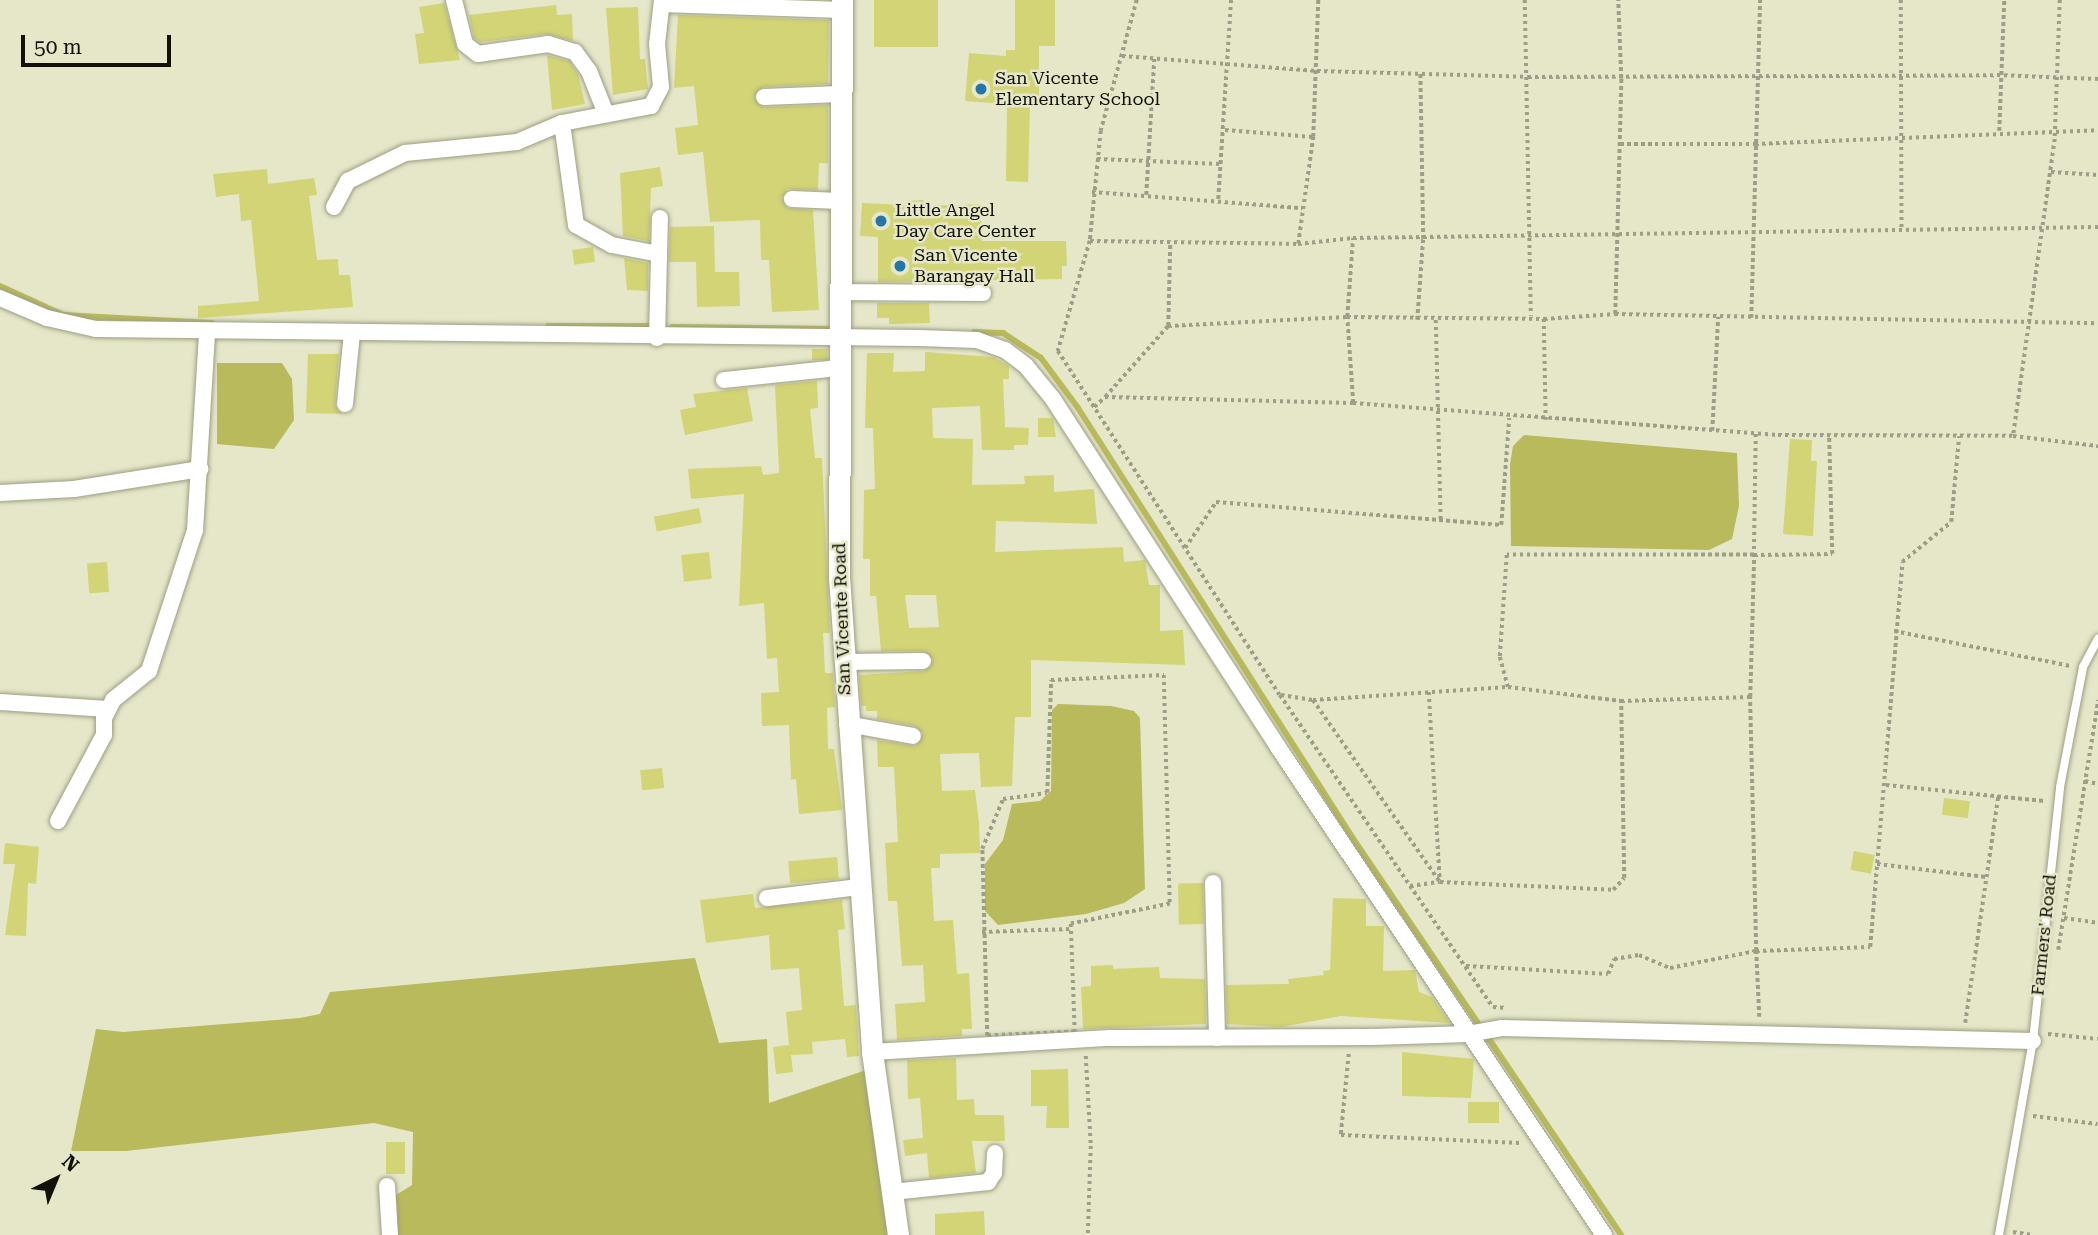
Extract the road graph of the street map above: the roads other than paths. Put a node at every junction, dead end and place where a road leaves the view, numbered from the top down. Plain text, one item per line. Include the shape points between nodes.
1 (454, 0) edge
2 (662, 2) edge
3 (842, 5) edge
4 (840, 94) junction
5 (764, 97) dead end
6 (606, 114) junction
7 (562, 123) junction
8 (792, 199) dead end
9 (839, 201) junction
10 (334, 207) dead end
11 (660, 218) dead end
12 (659, 254) junction
13 (839, 292) junction
14 (983, 293) dead end
15 (0, 298) edge
16 (207, 331) junction
17 (352, 333) junction
18 (657, 338) junction
19 (839, 340) junction
20 (839, 368) junction
21 (724, 380) dead end
22 (345, 404) dead end
23 (200, 468) junction
24 (0, 493) edge
25 (2098, 639) edge
26 (923, 661) dead end
27 (844, 662) junction
28 (0, 702) edge
29 (108, 709) junction
30 (847, 724) junction
31 (913, 736) dead end
32 (58, 821) dead end
33 (1213, 883) dead end
34 (859, 887) junction
35 (767, 898) dead end
36 (1468, 1034) junction
37 (1217, 1038) junction
38 (2040, 1040) junction
39 (872, 1052) junction
40 (995, 1153) dead end
41 (387, 1186) dead end
42 (892, 1192) junction
43 (390, 1235) edge
44 (898, 1235) edge
45 (1604, 1235) edge
46 (1999, 1235) edge

1 - 6 street via 465,44 478,54 548,44 575,52 589,71
2 - 3 street
2 - 6 street via 657,44 659,95 645,109
3 - 4 street, San Vicente Road
4 - 5 street
4 - 9 street, San Vicente Road
6 - 7 street
7 - 10 street via 517,142 405,153 348,181
7 - 12 street via 576,225 612,245
8 - 9 street
9 - 13 street, San Vicente Road
11 - 12 street
12 - 18 street
13 - 14 street
13 - 19 street, San Vicente Road
15 - 16 street via 47,318 96,329
16 - 17 street
16 - 23 street
17 - 18 street
17 - 22 street
18 - 19 street
19 - 20 street, San Vicente Road
19 - 36 street via 977,340 1005,350 1038,379
20 - 21 street
20 - 27 street, San Vicente Road
23 - 24 street via 74,489
23 - 29 street via 195,530 149,671
25 - 38 lane, Farmers' Road via 2082,667 2060,787
26 - 27 street
27 - 30 street, San Vicente Road
28 - 29 street
29 - 32 street via 104,735
30 - 31 street
30 - 34 street, San Vicente Road
33 - 37 street
34 - 35 street
34 - 39 street, San Vicente Road
36 - 37 street
36 - 38 street via 1502,1028
36 - 45 street
37 - 39 street via 1110,1038
38 - 46 lane, Farmers' Road
39 - 42 street, San Vicente Road
40 - 42 street via 994,1173 988,1182
41 - 43 street
42 - 44 street, San Vicente Road

